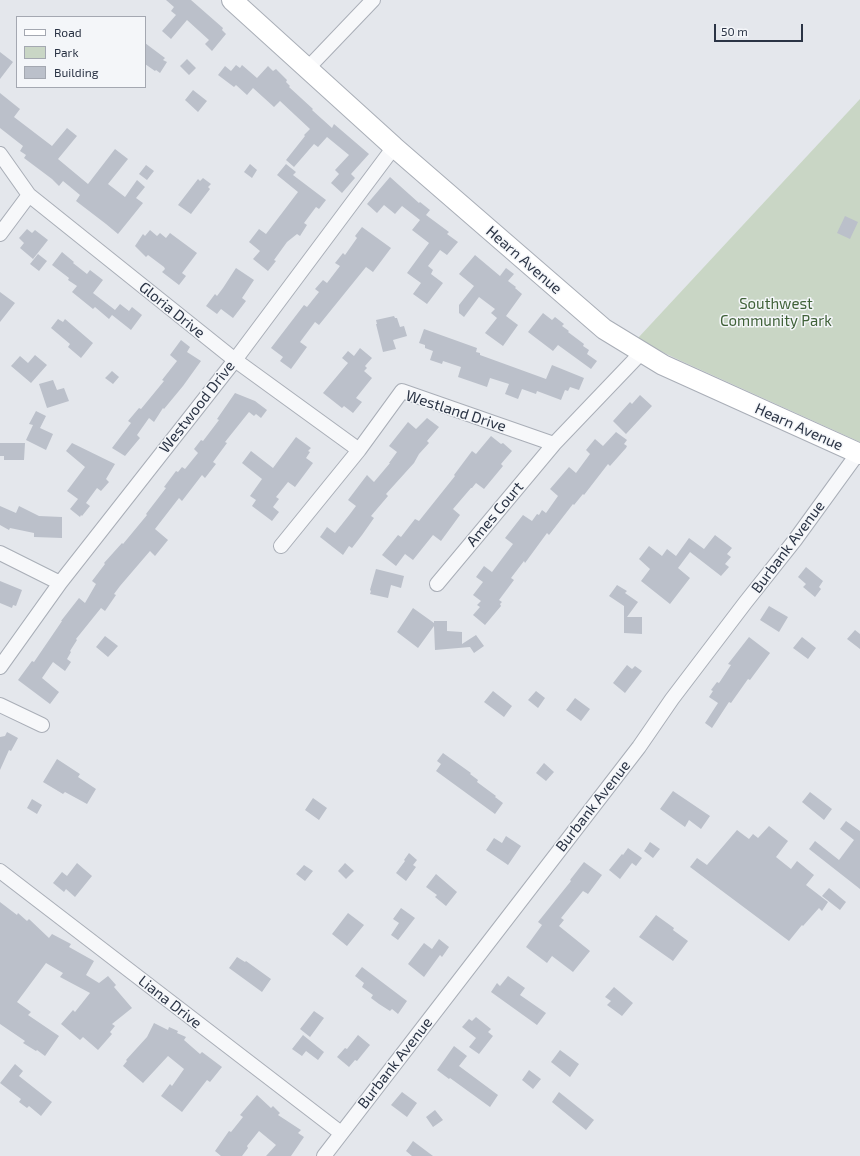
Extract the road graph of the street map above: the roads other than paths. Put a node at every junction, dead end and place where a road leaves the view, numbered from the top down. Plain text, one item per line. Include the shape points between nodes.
1 (232, 0) edge
2 (373, 0) edge
3 (308, 68) junction
4 (394, 147) junction
5 (0, 154) edge
6 (29, 195) junction
7 (0, 234) edge
8 (641, 353) junction
9 (235, 360) junction
10 (554, 444) junction
11 (359, 450) junction
12 (859, 453) edge
13 (281, 546) dead end
14 (0, 553) edge
15 (60, 583) junction
16 (437, 584) dead end
17 (0, 667) edge
18 (0, 705) edge
19 (42, 725) dead end
20 (0, 871) edge
21 (341, 1133) junction
22 (324, 1156) edge

1 - 3 main road, Hearn Avenue
2 - 3 street
3 - 4 main road, Hearn Avenue
4 - 8 main road, Hearn Avenue via 604,329
4 - 9 street, Westwood Drive
5 - 6 street, Gloria Drive
6 - 7 street
6 - 9 street, Gloria Drive
8 - 10 street
8 - 12 main road, Hearn Avenue
9 - 11 street, Gloria Drive
9 - 15 street, Westwood Drive
10 - 11 street, Westland Drive via 402,391
10 - 16 street, Ames Court
11 - 13 street, Westland Drive
12 - 21 street, Burbank Avenue via 672,699 639,747
14 - 15 street
15 - 17 street, Westwood Drive
18 - 19 street
20 - 21 street, Liana Drive
21 - 22 street, Burbank Avenue

